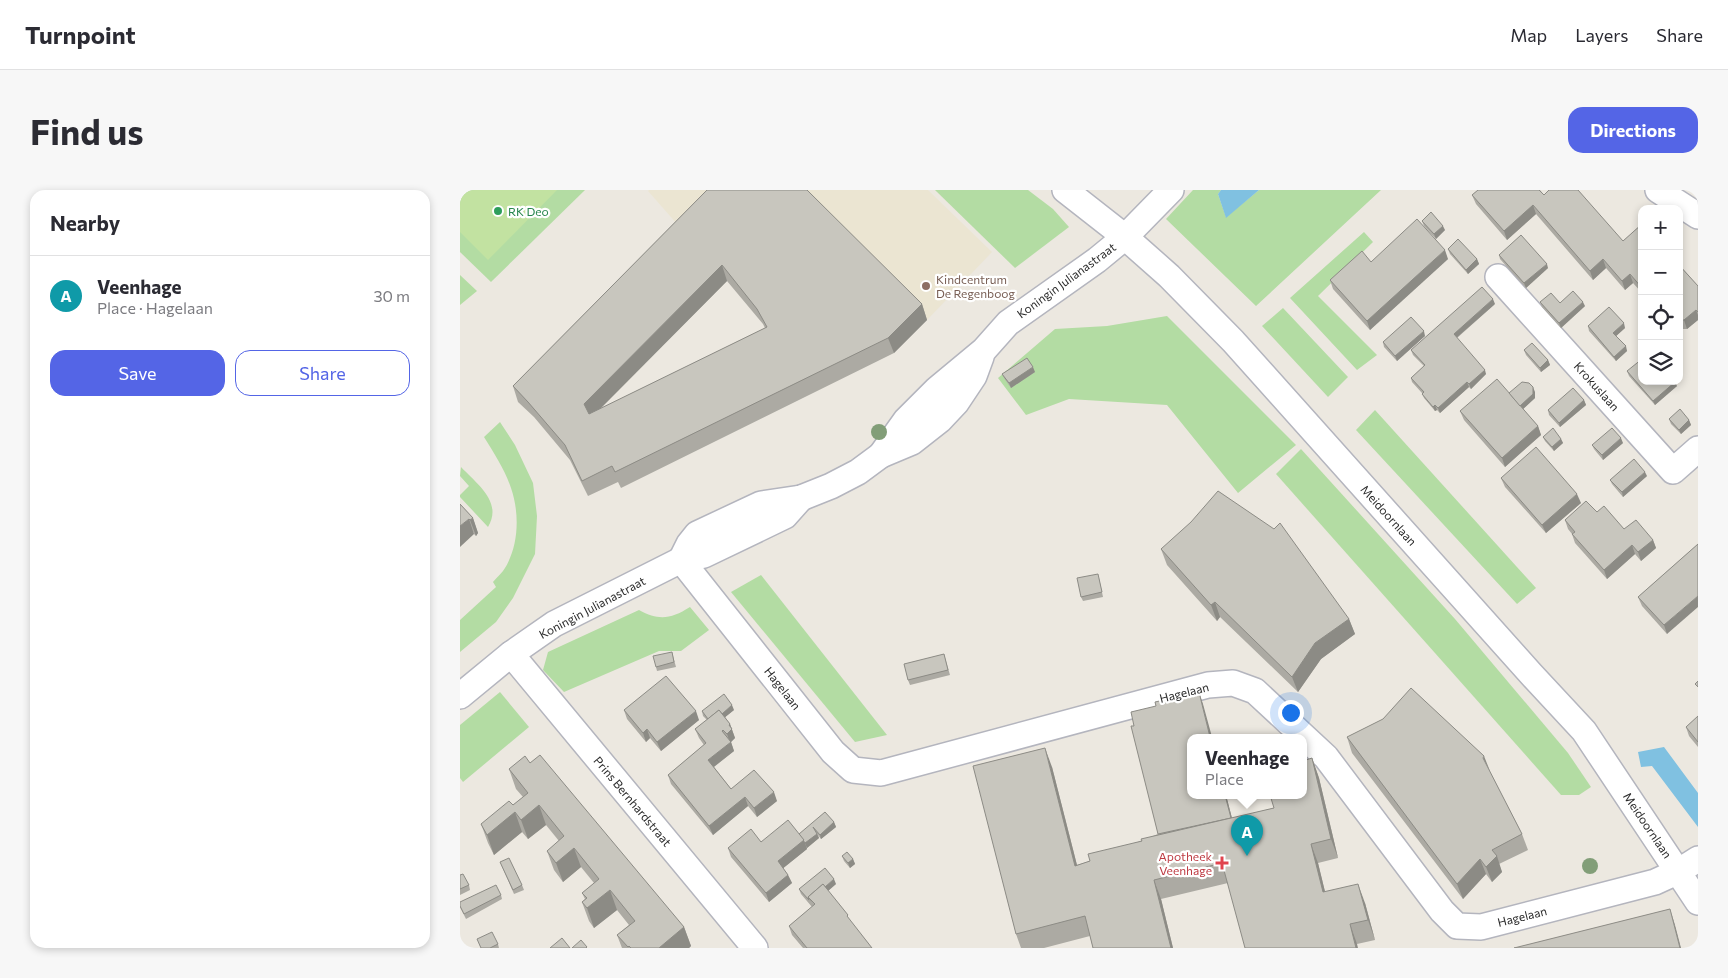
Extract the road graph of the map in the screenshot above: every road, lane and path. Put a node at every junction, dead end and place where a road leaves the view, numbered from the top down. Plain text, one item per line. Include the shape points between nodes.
1 (1064, 190) edge
2 (1171, 190) edge
3 (1658, 190) edge
4 (1698, 216) edge
5 (1124, 237) junction
6 (1498, 277) dead end
7 (1698, 449) edge
8 (681, 560) junction
9 (511, 654) junction
10 (460, 696) edge
11 (1302, 734) edge
12 (1307, 739) edge
13 (1688, 865) edge
14 (1698, 902) edge
15 (755, 948) edge

1 - 5 street, Meidoornlaan
2 - 5 street, Koningin Julianastraat
3 - 4 street
5 - 8 street, Koningin Julianastraat via 1008,323 984,350 974,376 956,403 912,442 881,455 831,486 801,498 785,516 704,555
5 - 13 street, Meidoornlaan via 1169,276 1233,341 1584,731
6 - 7 street, Krokuslaan via 1673,471
8 - 9 street, Koningin Julianastraat via 554,624
8 - 11 street, Hagelaan via 833,752 853,770 881,773 1208,685 1233,683 1256,691
9 - 10 street, Koningin Julianastraat
9 - 15 street, Prins Bernhardstraat
12 - 13 street, Hagelaan via 1326,757 1442,911 1457,926 1480,927 1655,882
13 - 14 street, Meidoornlaan

